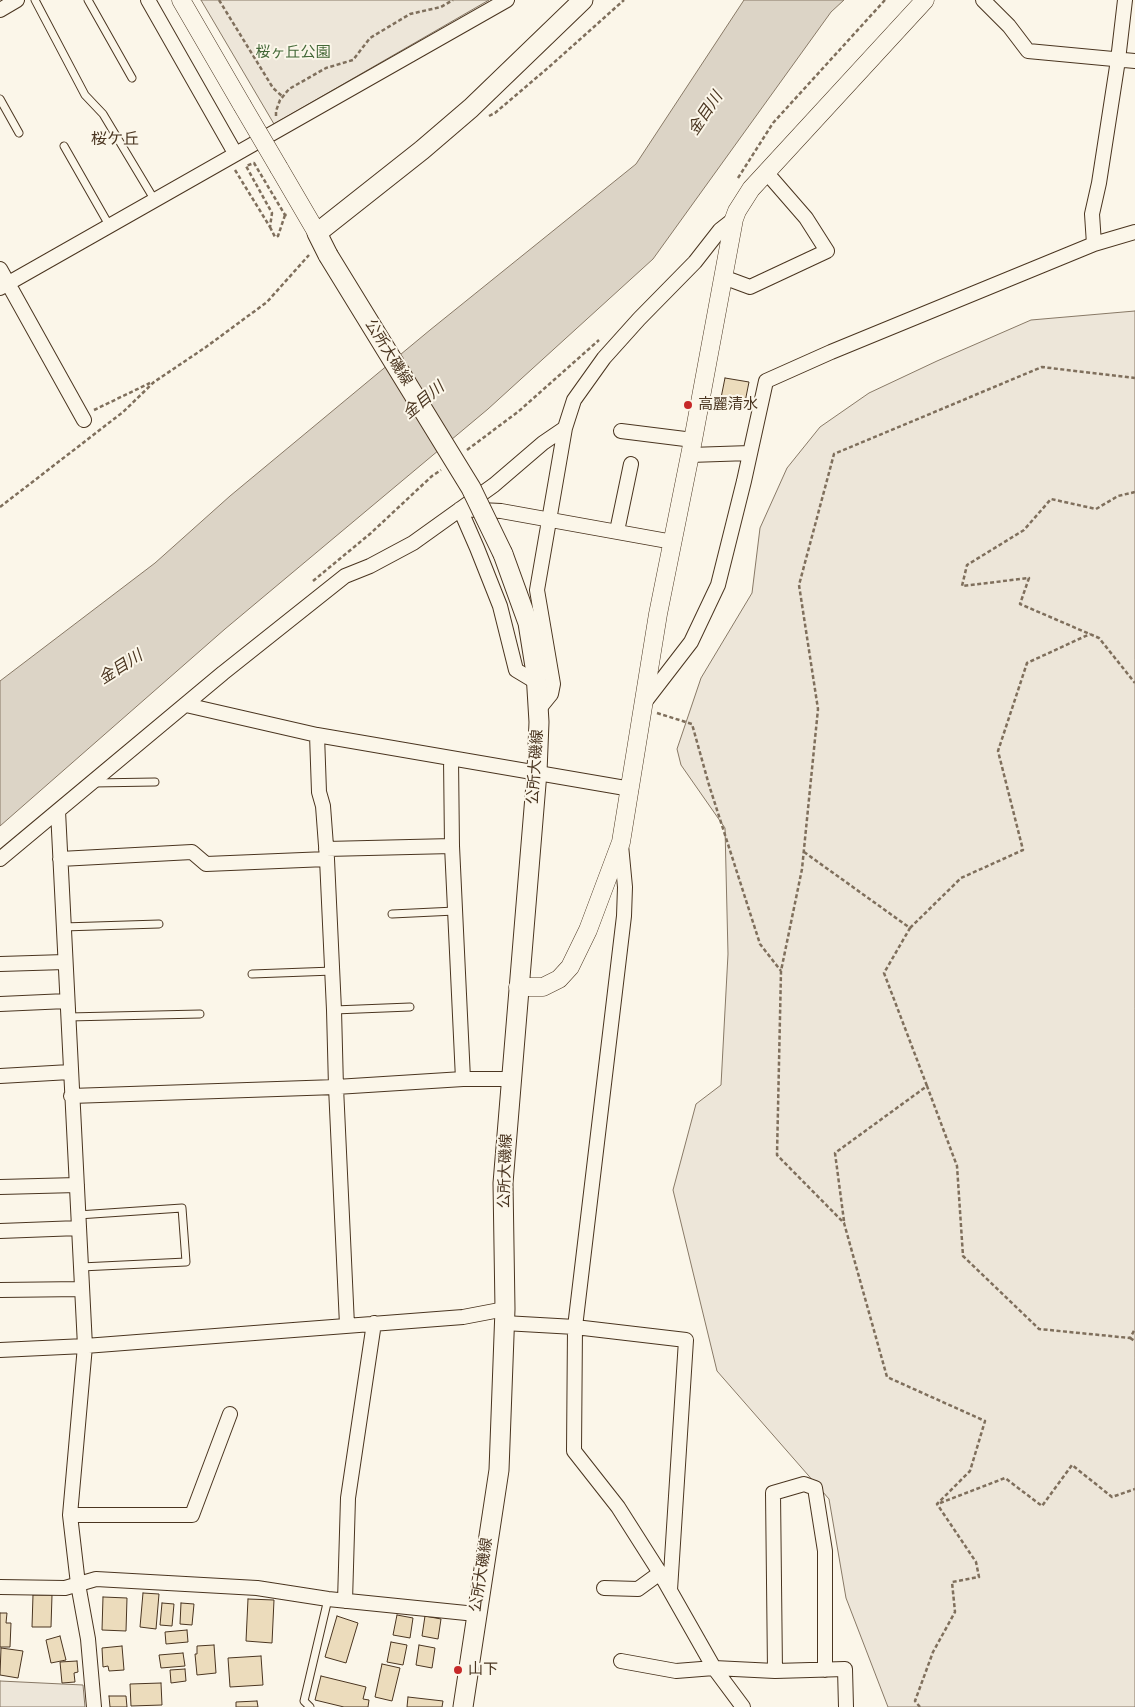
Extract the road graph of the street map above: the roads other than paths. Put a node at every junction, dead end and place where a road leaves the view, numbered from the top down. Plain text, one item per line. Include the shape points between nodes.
1 (17, 0) edge
2 (35, 0) edge
3 (88, 0) edge
4 (148, 0) edge
5 (181, 0) edge
6 (507, 0) edge
7 (583, 0) edge
8 (925, 0) edge
9 (983, 0) edge
10 (1125, 0) edge
11 (0, 10) edge
12 (1118, 60) junction
13 (1135, 61) edge
14 (132, 78) dead end
15 (0, 99) edge
16 (19, 133) dead end
17 (64, 146) dead end
18 (234, 159) junction
19 (766, 172) junction
20 (154, 199) junction
21 (734, 219) junction
22 (109, 225) junction
23 (1135, 232) edge
24 (317, 233) junction
25 (1094, 244) junction
26 (0, 269) edge
27 (723, 277) junction
28 (4, 285) edge
29 (83, 418) road end
30 (565, 428) junction
31 (621, 431) dead end
32 (692, 448) junction
33 (750, 453) junction
34 (631, 464) dead end
35 (460, 509) junction
36 (549, 519) junction
37 (617, 531) junction
38 (673, 542) junction
39 (536, 682) junction
40 (186, 705) junction
41 (644, 706) junction
42 (538, 710) junction
43 (317, 734) junction
44 (451, 759) junction
45 (537, 772) junction
46 (154, 782) dead end
47 (90, 783) junction
48 (631, 789) junction
49 (58, 811) junction
50 (621, 842) junction
51 (452, 846) junction
52 (327, 854) junction
53 (0, 859) edge
54 (60, 859) junction
55 (455, 910) junction
56 (392, 914) dead end
57 (159, 924) dead end
58 (64, 927) junction
59 (65, 962) junction
60 (0, 964) edge
61 (333, 971) junction
62 (252, 974) dead end
63 (518, 987) junction
64 (67, 1001) junction
65 (0, 1004) edge
66 (410, 1007) dead end
67 (334, 1010) junction
68 (200, 1014) dead end
69 (68, 1017) junction
70 (70, 1072) junction
71 (0, 1076) edge
72 (463, 1079) junction
73 (511, 1079) junction
74 (336, 1087) junction
75 (71, 1096) junction
76 (77, 1185) junction
77 (0, 1187) edge
78 (79, 1221) junction
79 (0, 1231) edge
80 (81, 1267) junction
81 (82, 1289) junction
82 (0, 1290) edge
83 (504, 1316) junction
84 (374, 1324) junction
85 (348, 1325) junction
86 (575, 1326) junction
87 (85, 1346) junction
88 (0, 1350) edge
89 (230, 1414) dead end
90 (70, 1515) junction
91 (660, 1573) junction
92 (78, 1584) junction
93 (0, 1587) edge
94 (604, 1588) dead end
95 (670, 1590) junction
96 (328, 1599) junction
97 (344, 1600) junction
98 (476, 1614) junction
99 (622, 1661) dead end
100 (714, 1668) junction
101 (825, 1670) junction
102 (775, 1671) junction
103 (94, 1707) edge
104 (310, 1707) edge
105 (463, 1707) edge
106 (743, 1707) edge
107 (846, 1707) edge

1 - 11 street
2 - 20 lane via 85,95 103,114
3 - 14 lane
4 - 18 street
5 - 24 street, bridge
6 - 18 street via 280,129
7 - 24 main road via 471,108
8 - 19 street
9 - 12 street via 1028,51
10 - 12 street
12 - 13 street
12 - 25 street via 1092,214
15 - 16 lane
17 - 22 lane
18 - 20 street
19 - 21 street via 745,196
19 - 27 street via 806,218 827,251 750,288
20 - 22 street
21 - 27 street
21 - 30 street via 720,230 695,262 604,358 574,400
22 - 28 street
23 - 25 street
24 - 39 main road, 公所大磯線, bridge via 320,254 471,488 503,554 528,623
25 - 33 street via 766,381
26 - 28 street
27 - 32 street
28 - 29 street
30 - 35 street
30 - 36 street
31 - 32 street
32 - 33 street
32 - 38 street
33 - 41 street via 718,585 691,642
34 - 37 street
35 - 36 street via 502,511
35 - 39 street via 500,606 516,670
35 - 40 street via 413,543 345,576
36 - 37 street
36 - 42 street via 537,590 553,684 551,694
37 - 38 street
38 - 41 street
39 - 42 main road, 公所大磯線
40 - 43 street
40 - 47 street
41 - 48 street
42 - 45 main road, 公所大磯線
43 - 44 street
43 - 52 street via 319,792
44 - 45 street
44 - 51 street
45 - 48 street
45 - 63 main road, 公所大磯線
46 - 47 lane
47 - 49 street
48 - 50 street
49 - 53 street
49 - 54 street
50 - 63 street via 588,930 570,967 559,979 543,987
50 - 86 street via 624,916
51 - 52 street
51 - 55 street
52 - 54 street via 206,864 192,852
52 - 61 street
54 - 58 street
55 - 56 lane
55 - 72 street
57 - 58 lane
58 - 59 street
59 - 60 street
59 - 64 street
61 - 62 lane
61 - 67 street
63 - 73 main road, 公所大磯線
64 - 65 street
64 - 69 street
66 - 67 lane
67 - 74 street
68 - 69 lane
69 - 70 street
70 - 71 street
70 - 75 street
72 - 73 street
72 - 74 street
73 - 83 main road, 公所大磯線 via 503,1183
74 - 75 street
74 - 85 street
75 - 76 street
76 - 77 street
76 - 78 street
78 - 79 street
78 - 80 street
78 - 80 lane via 182,1208 186,1262
80 - 81 street
81 - 82 street
81 - 87 street
83 - 84 street
83 - 86 street
83 - 98 main road, 公所大磯線 via 499,1470
84 - 85 street
84 - 97 street via 348,1498
85 - 87 street
86 - 91 street via 574,1451 618,1507
86 - 95 street via 686,1340
87 - 88 street
87 - 90 street
89 - 90 street via 192,1515
90 - 92 street
91 - 94 street via 638,1589
91 - 95 street
92 - 93 street via 65,1588
92 - 96 street via 96,1579 258,1588
92 - 103 street via 88,1639
95 - 100 street
96 - 97 street
96 - 104 lane via 304,1701
97 - 98 street
98 - 105 main road, 公所大磯線
99 - 100 street via 676,1671
100 - 102 street
100 - 106 street
101 - 102 street
101 - 102 street via 825,1551 815,1488 804,1484 774,1493
101 - 107 street via 845,1669

